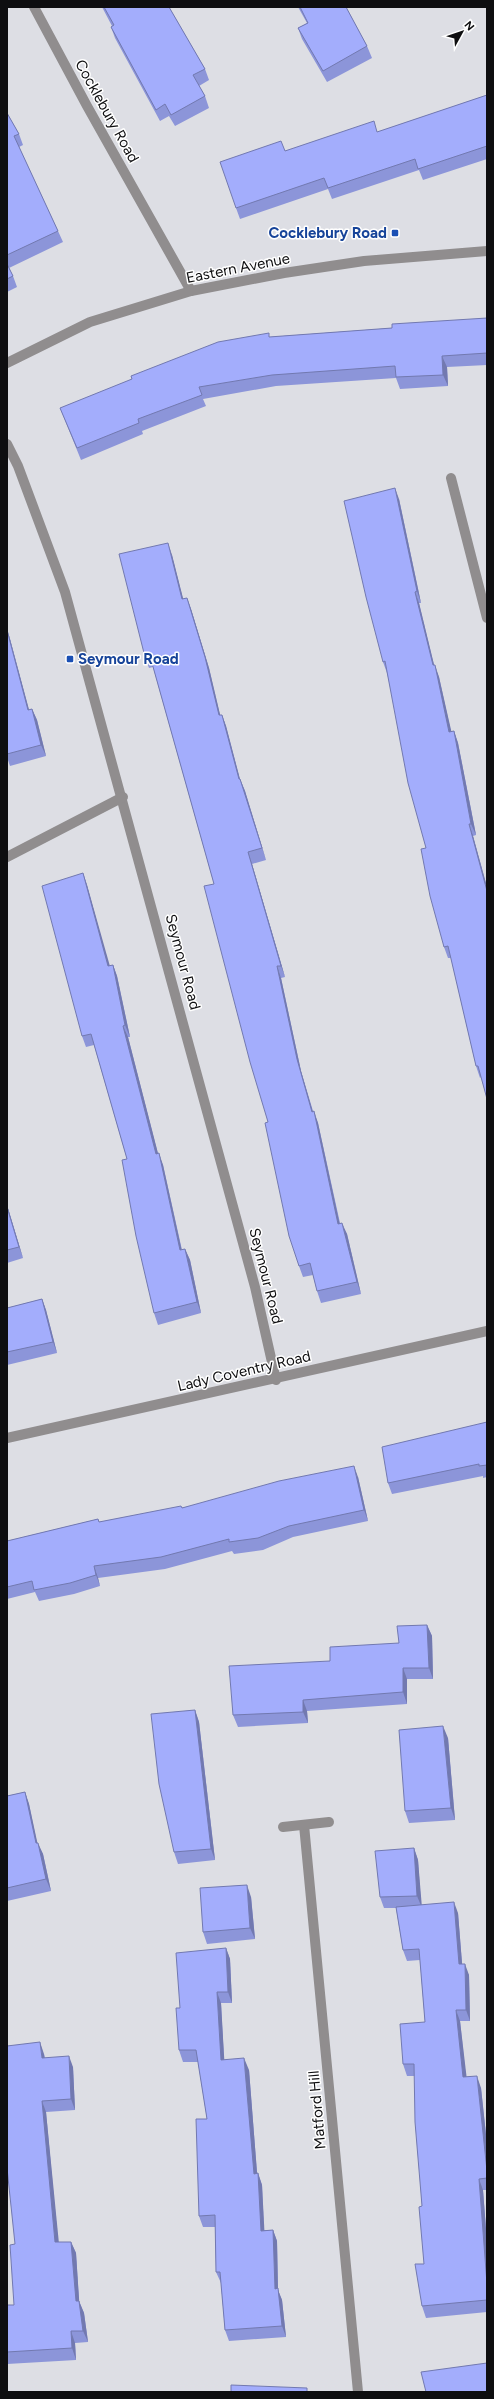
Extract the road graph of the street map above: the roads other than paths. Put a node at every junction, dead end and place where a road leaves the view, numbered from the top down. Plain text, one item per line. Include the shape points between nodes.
1 (34, 7) edge
2 (487, 251) edge
3 (191, 291) junction
4 (7, 363) edge
5 (7, 444) edge
6 (451, 478) dead end
7 (487, 618) edge
8 (123, 797) junction
9 (7, 856) edge
10 (487, 1332) edge
11 (276, 1380) junction
12 (7, 1438) edge
13 (329, 1822) dead end
14 (304, 1825) junction
15 (283, 1827) dead end
16 (358, 2392) edge

1 - 3 street, Cocklebury Road via 86,106
2 - 3 street, Eastern Avenue via 284,272
3 - 4 street, Eastern Avenue via 90,322
5 - 8 street, Seymour Road via 61,577
6 - 7 street
8 - 9 street
8 - 11 street, Seymour Road via 253,1279
10 - 11 street, Lady Coventry Road
11 - 12 street, Lady Coventry Road
13 - 14 street
14 - 15 street
14 - 16 street, Matford Hill

